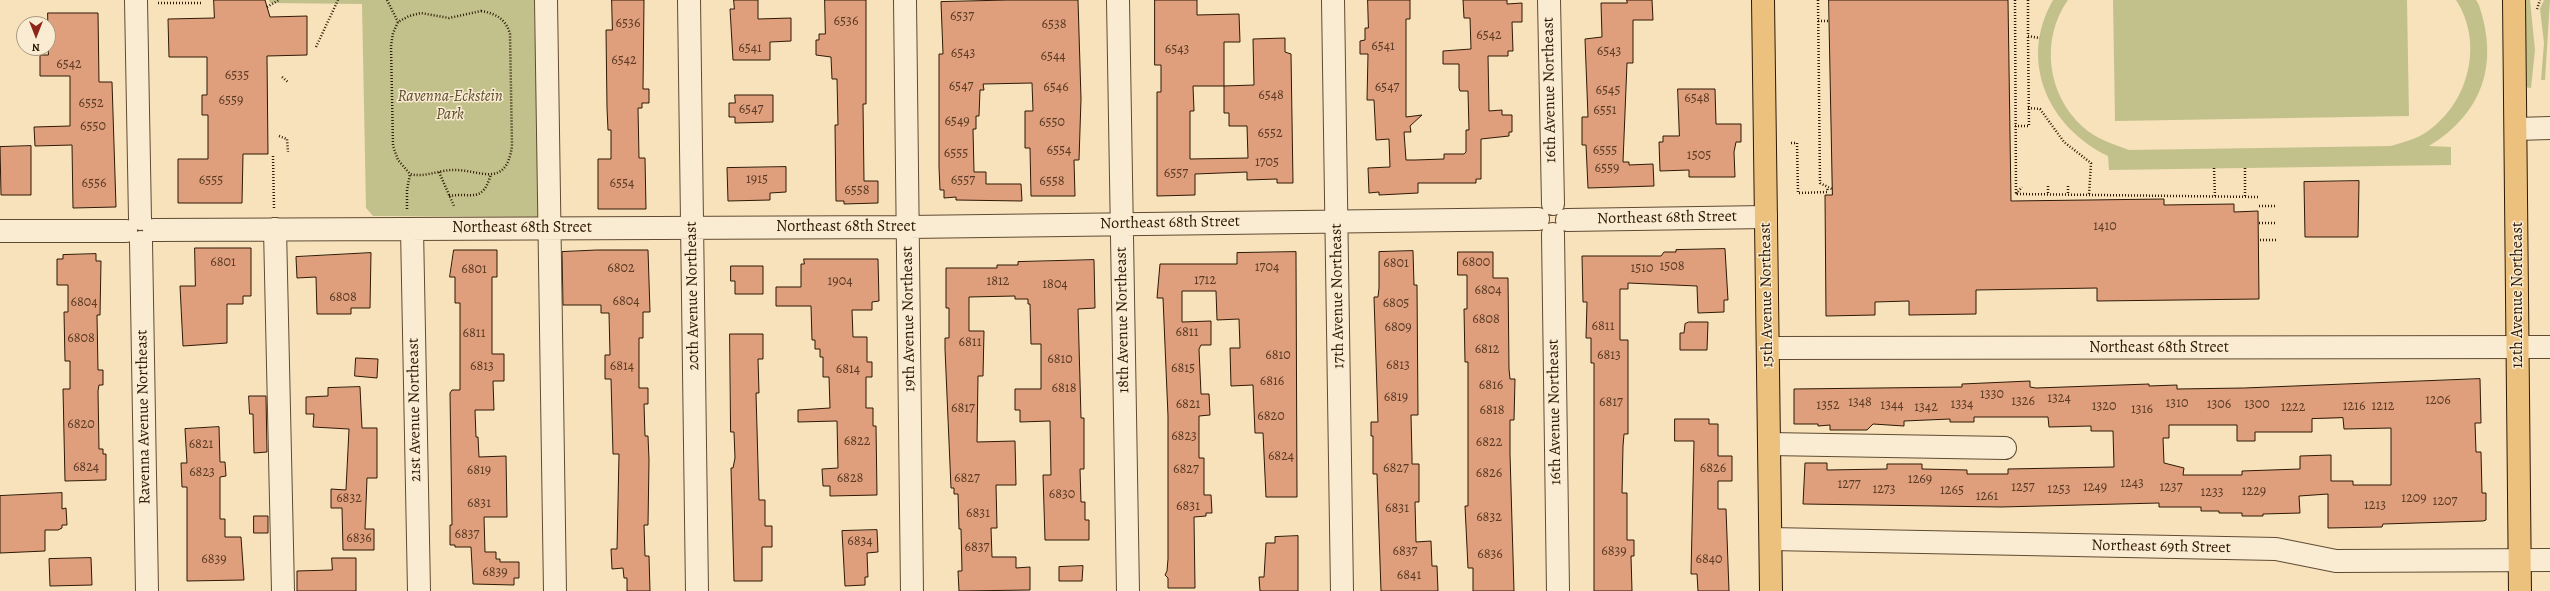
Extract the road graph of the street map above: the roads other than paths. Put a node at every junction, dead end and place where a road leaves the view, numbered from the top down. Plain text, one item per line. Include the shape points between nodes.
1 (136, 0) edge
2 (546, 0) edge
3 (689, 0) edge
4 (905, 0) edge
5 (1118, 0) edge
6 (1333, 0) edge
7 (1549, 0) edge
8 (1763, 0) edge
9 (2514, 0) edge
10 (2550, 128) edge
11 (2516, 129) junction
12 (1766, 217) junction
13 (278, 219) junction
14 (1553, 219) junction
15 (1337, 221) junction
16 (409, 222) junction
17 (1121, 224) junction
18 (908, 227) junction
19 (549, 228) junction
20 (692, 228) junction
21 (0, 231) edge
22 (140, 231) junction
23 (2550, 347) edge
24 (1768, 348) junction
25 (2518, 348) junction
26 (1769, 444) junction
27 (2005, 448) dead end
28 (1771, 539) junction
29 (2520, 560) junction
30 (2550, 560) edge
31 (147, 591) edge
32 (284, 591) edge
33 (419, 591) edge
34 (555, 591) edge
35 (697, 591) edge
36 (912, 591) edge
37 (1128, 591) edge
38 (1342, 591) edge
39 (1558, 591) edge
40 (1771, 591) edge
41 (2520, 591) edge

1 - 22 street, Ravenna Avenue Northeast
2 - 19 street
3 - 20 street, 20th Avenue Northeast
4 - 18 street, 19th Avenue Northeast
5 - 17 street, 18th Avenue Northeast
6 - 15 street, 17th Avenue Northeast
7 - 14 street, 16th Avenue Northeast
8 - 12 main road, 15th Avenue Northeast
9 - 11 main road, 12th Avenue Northeast
10 - 11 street
11 - 25 main road, 12th Avenue Northeast
12 - 14 street, Northeast 68th Street
12 - 24 main road, 15th Avenue Northeast
13 - 16 street, Northeast 68th Street
13 - 22 street, Northeast 68th Street
13 - 32 street
14 - 15 street, Northeast 68th Street
14 - 39 street, 16th Avenue Northeast
15 - 17 street, Northeast 68th Street
15 - 38 street, 17th Avenue Northeast
16 - 19 street, Northeast 68th Street
16 - 33 street, 21st Avenue Northeast
17 - 18 street, Northeast 68th Street
17 - 37 street, 18th Avenue Northeast
18 - 20 street, Northeast 68th Street
18 - 36 street, 19th Avenue Northeast
19 - 20 street, Northeast 68th Street
19 - 34 street
20 - 35 street, 20th Avenue Northeast
21 - 22 street, Northeast 68th Street
22 - 31 street, Ravenna Avenue Northeast
23 - 25 street, Northeast 68th Street
24 - 25 street, Northeast 68th Street
24 - 26 main road, 15th Avenue Northeast
25 - 29 main road, 12th Avenue Northeast
26 - 27 street
26 - 28 main road, 15th Avenue Northeast
28 - 29 street, Northeast 69th Street via 2276,549 2336,561
28 - 40 main road, 15th Avenue Northeast
29 - 30 street, Northeast 69th Street
29 - 41 main road, 12th Avenue Northeast

